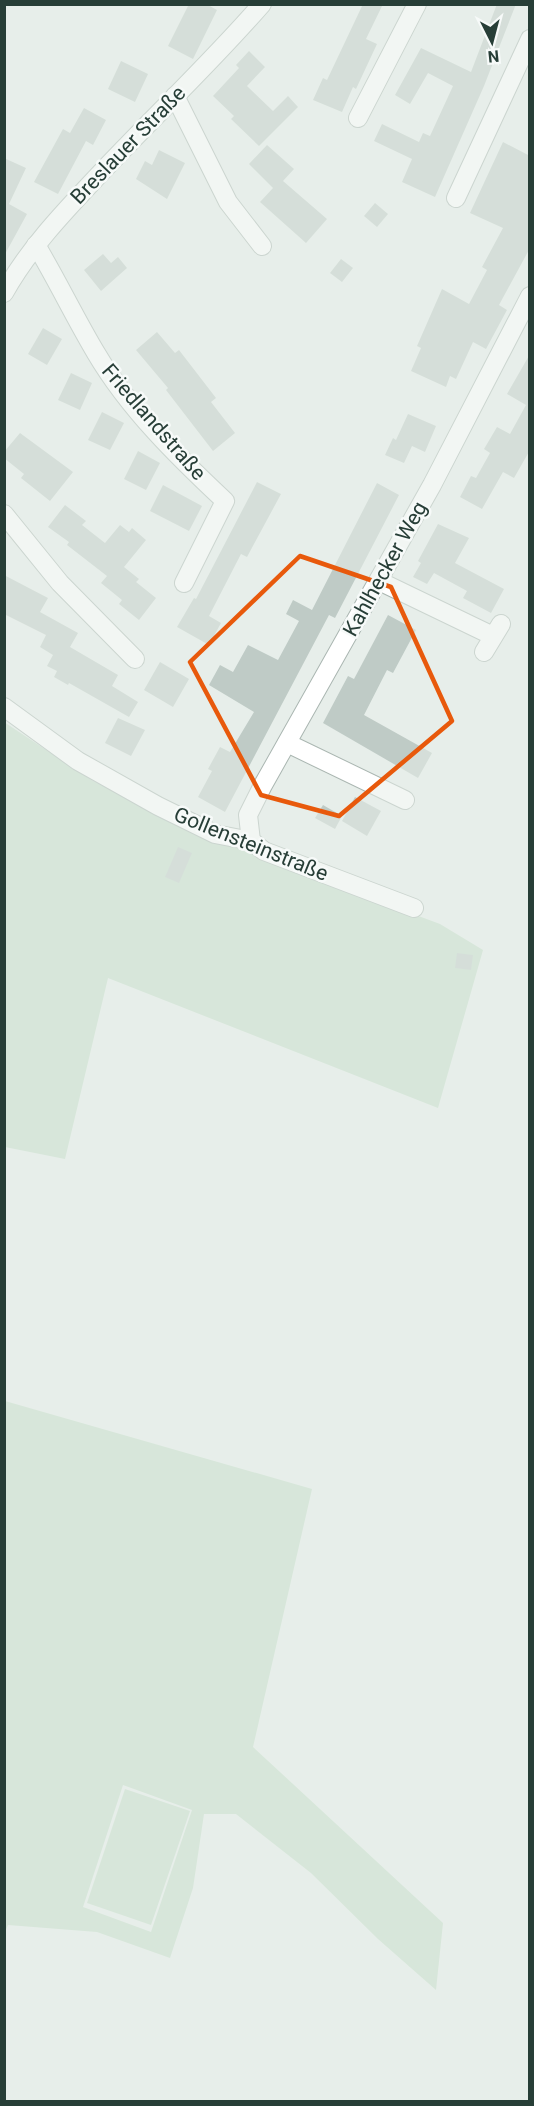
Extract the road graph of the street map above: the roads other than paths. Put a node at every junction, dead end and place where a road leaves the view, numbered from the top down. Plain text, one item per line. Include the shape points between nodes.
1 (262, 4) edge
2 (417, 4) edge
3 (530, 39) edge
4 (175, 96) junction
5 (358, 118) dead end
6 (456, 198) dead end
7 (36, 245) junction
8 (262, 246) dead end
9 (4, 292) edge
10 (530, 296) edge
11 (525, 318) edge
12 (4, 514) edge
13 (379, 581) junction
14 (184, 583) dead end
15 (493, 637) dead end
16 (135, 659) dead end
17 (4, 707) edge
18 (287, 743) junction
19 (405, 800) dead end
20 (251, 841) junction
21 (414, 908) dead end

1 - 4 street, Breslauer Straße
2 - 5 street
3 - 6 street
4 - 7 street, Breslauer Straße
4 - 8 street via 228,202
7 - 9 street, Breslauer Straße
7 - 14 street, Friedlandstraße via 96,354 120,389 225,501
10 - 11 street, Kahlhecker Weg
11 - 13 street, Kahlhecker Weg
12 - 16 street via 60,583
13 - 15 street
13 - 18 street, Kahlhecker Weg
17 - 20 street, Gollensteinstraße via 78,761 158,806 215,834
18 - 19 street
18 - 20 street, Kahlhecker Weg via 248,815
20 - 21 street, Gollensteinstraße via 264,850

